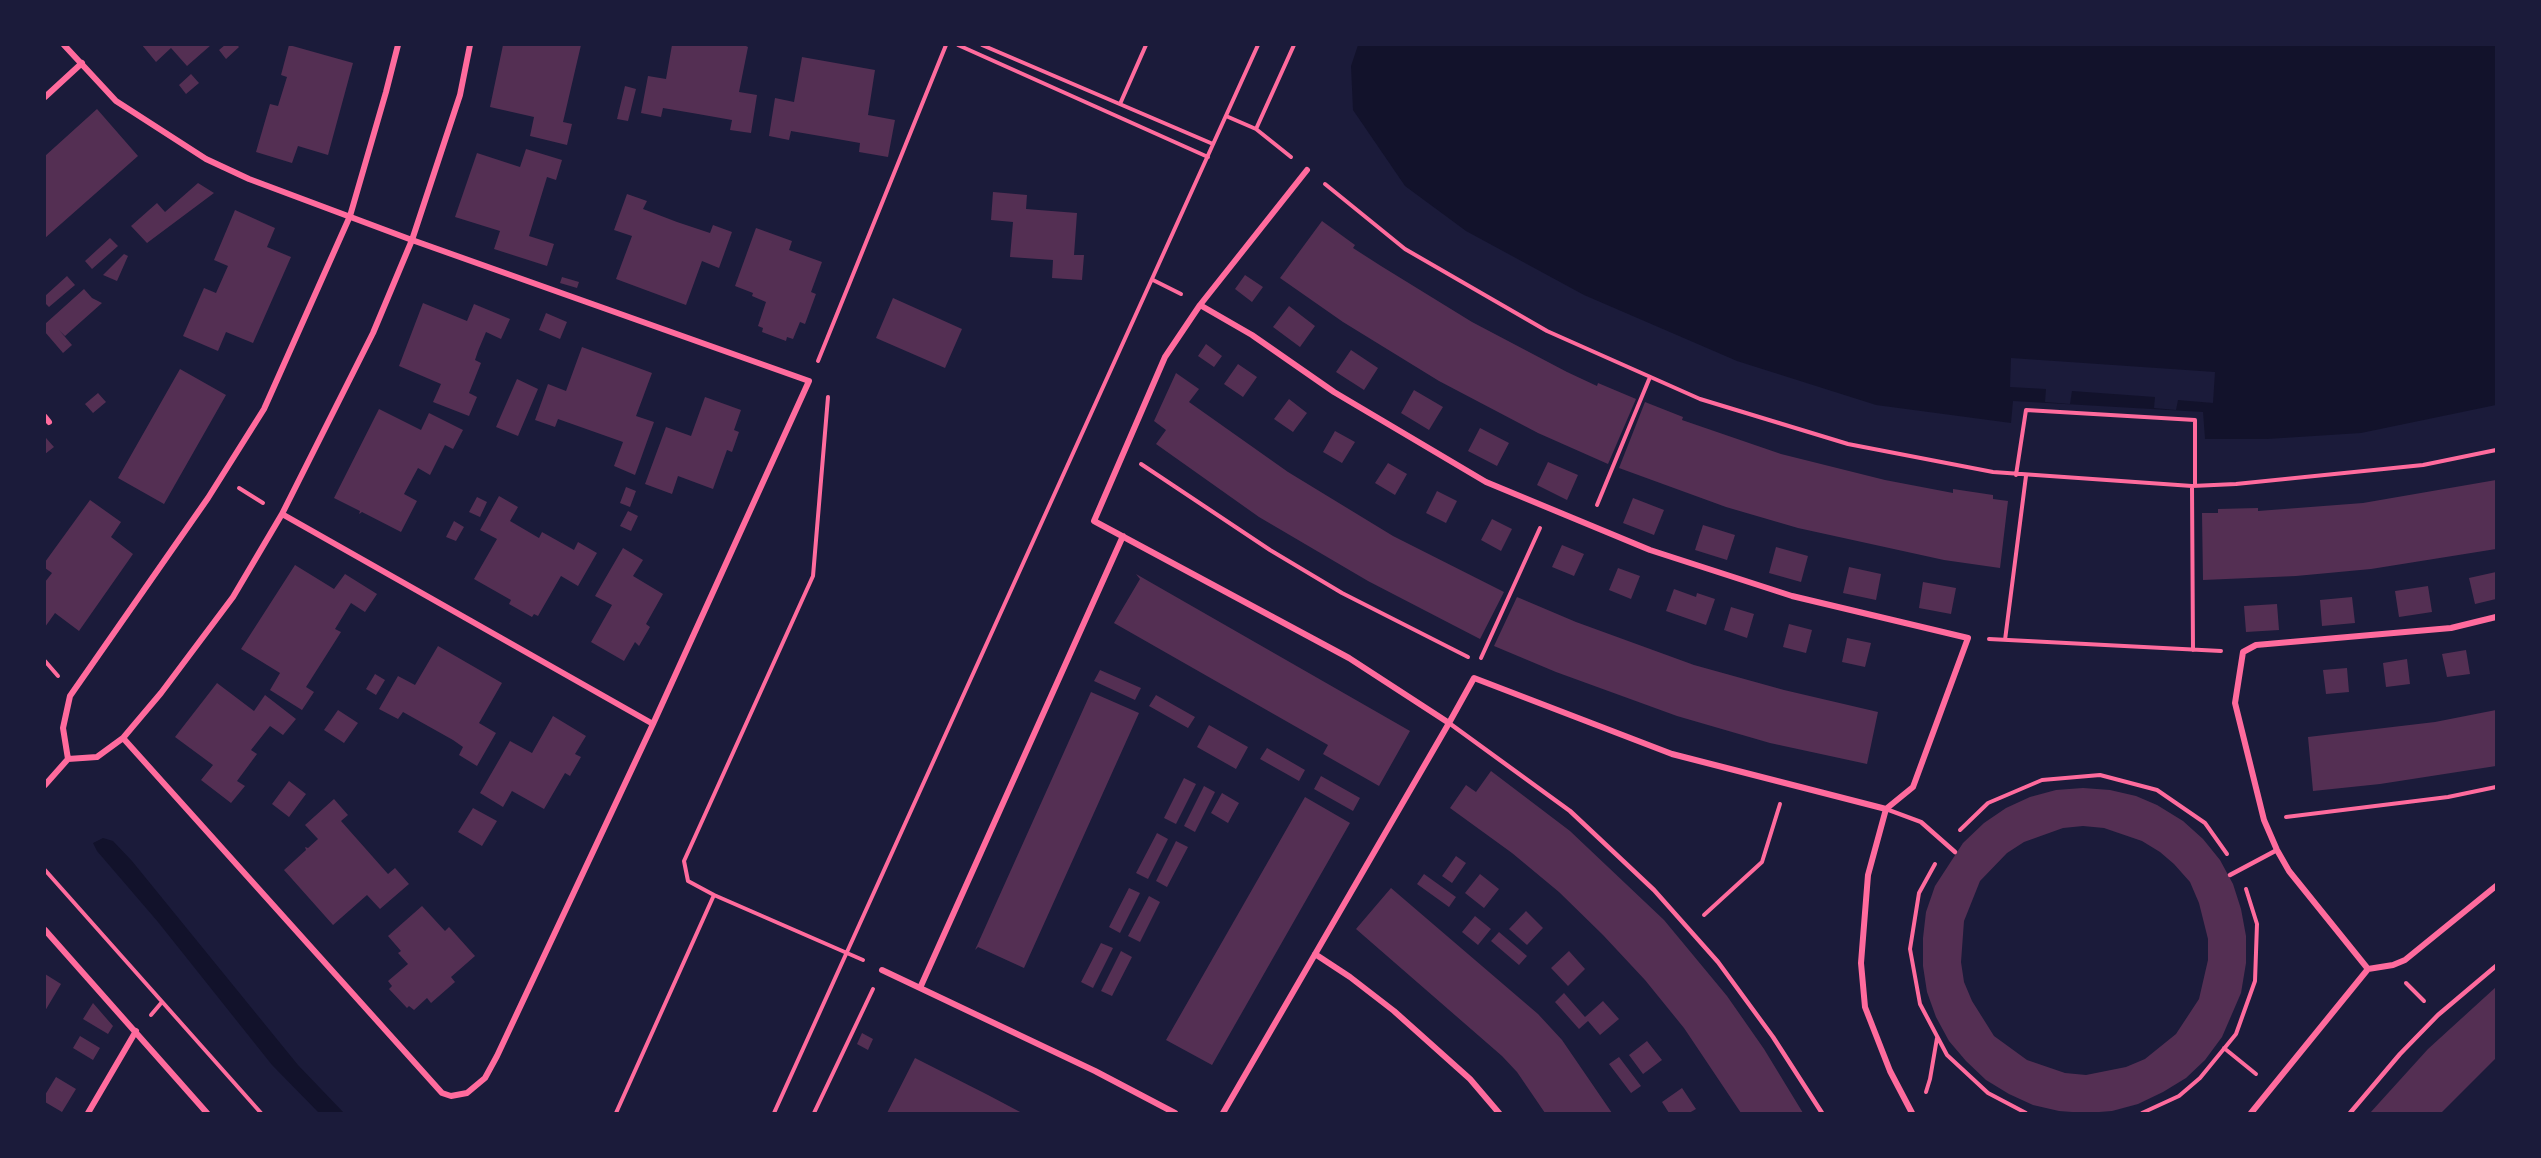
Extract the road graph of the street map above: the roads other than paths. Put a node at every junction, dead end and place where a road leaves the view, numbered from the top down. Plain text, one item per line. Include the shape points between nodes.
1 (64, 45) edge
2 (398, 45) edge
3 (470, 45) edge
4 (82, 63) junction
5 (45, 97) edge
6 (1307, 170) road end
7 (350, 216) junction
8 (412, 240) junction
9 (1200, 305) junction
10 (282, 514) junction
11 (1123, 536) junction
12 (2496, 617) edge
13 (1449, 723) junction
14 (653, 724) junction
15 (123, 738) junction
16 (68, 759) junction
17 (45, 785) edge
18 (1886, 809) junction
19 (2277, 850) junction
20 (1955, 852) dead end
21 (2230, 875) dead end
22 (2496, 886) edge
23 (45, 930) edge
24 (1315, 954) junction
25 (2496, 966) edge
26 (2368, 969) junction
27 (882, 970) road end
28 (920, 988) junction
29 (136, 1031) junction
30 (88, 1113) edge
31 (207, 1113) edge
32 (1175, 1113) edge
33 (1223, 1113) edge
34 (1499, 1113) edge
35 (1822, 1113) edge
36 (1912, 1113) edge
37 (2251, 1113) edge
38 (2350, 1113) edge

1 - 4 street
2 - 7 street
3 - 8 street via 460,95
4 - 5 street
4 - 7 street via 116,101 206,159
6 - 9 street
7 - 8 street
7 - 16 street via 264,409 70,696 63,728
8 - 10 street via 373,333
8 - 14 street via 809,381
9 - 11 street via 1166,357 1094,521
9 - 18 street via 1252,335 1334,392 1476,476 1549,508 1650,550 1792,596 1968,638 1913,787
10 - 14 street
10 - 15 street via 233,597
11 - 13 street via 1349,658
11 - 28 street
12 - 19 street via 2451,628 2256,645 2242,652 2235,703 2264,820
13 - 18 street via 1474,678 1672,754
13 - 24 street
13 - 35 lane via 1570,812 1654,890 1718,962
14 - 15 street via 485,1078 467,1093 451,1096 442,1093
15 - 16 street via 97,757
16 - 17 street
18 - 20 lane via 1921,822
18 - 36 street via 1868,875 1861,963 1864,1007
19 - 21 lane
19 - 26 street via 2289,871
22 - 26 street via 2413,954 2393,965
23 - 29 street
24 - 33 street
24 - 34 street via 1394,1011 1470,1079
25 - 38 lane via 2438,1015
26 - 37 street
27 - 28 street
28 - 32 street
29 - 30 street
29 - 31 street

